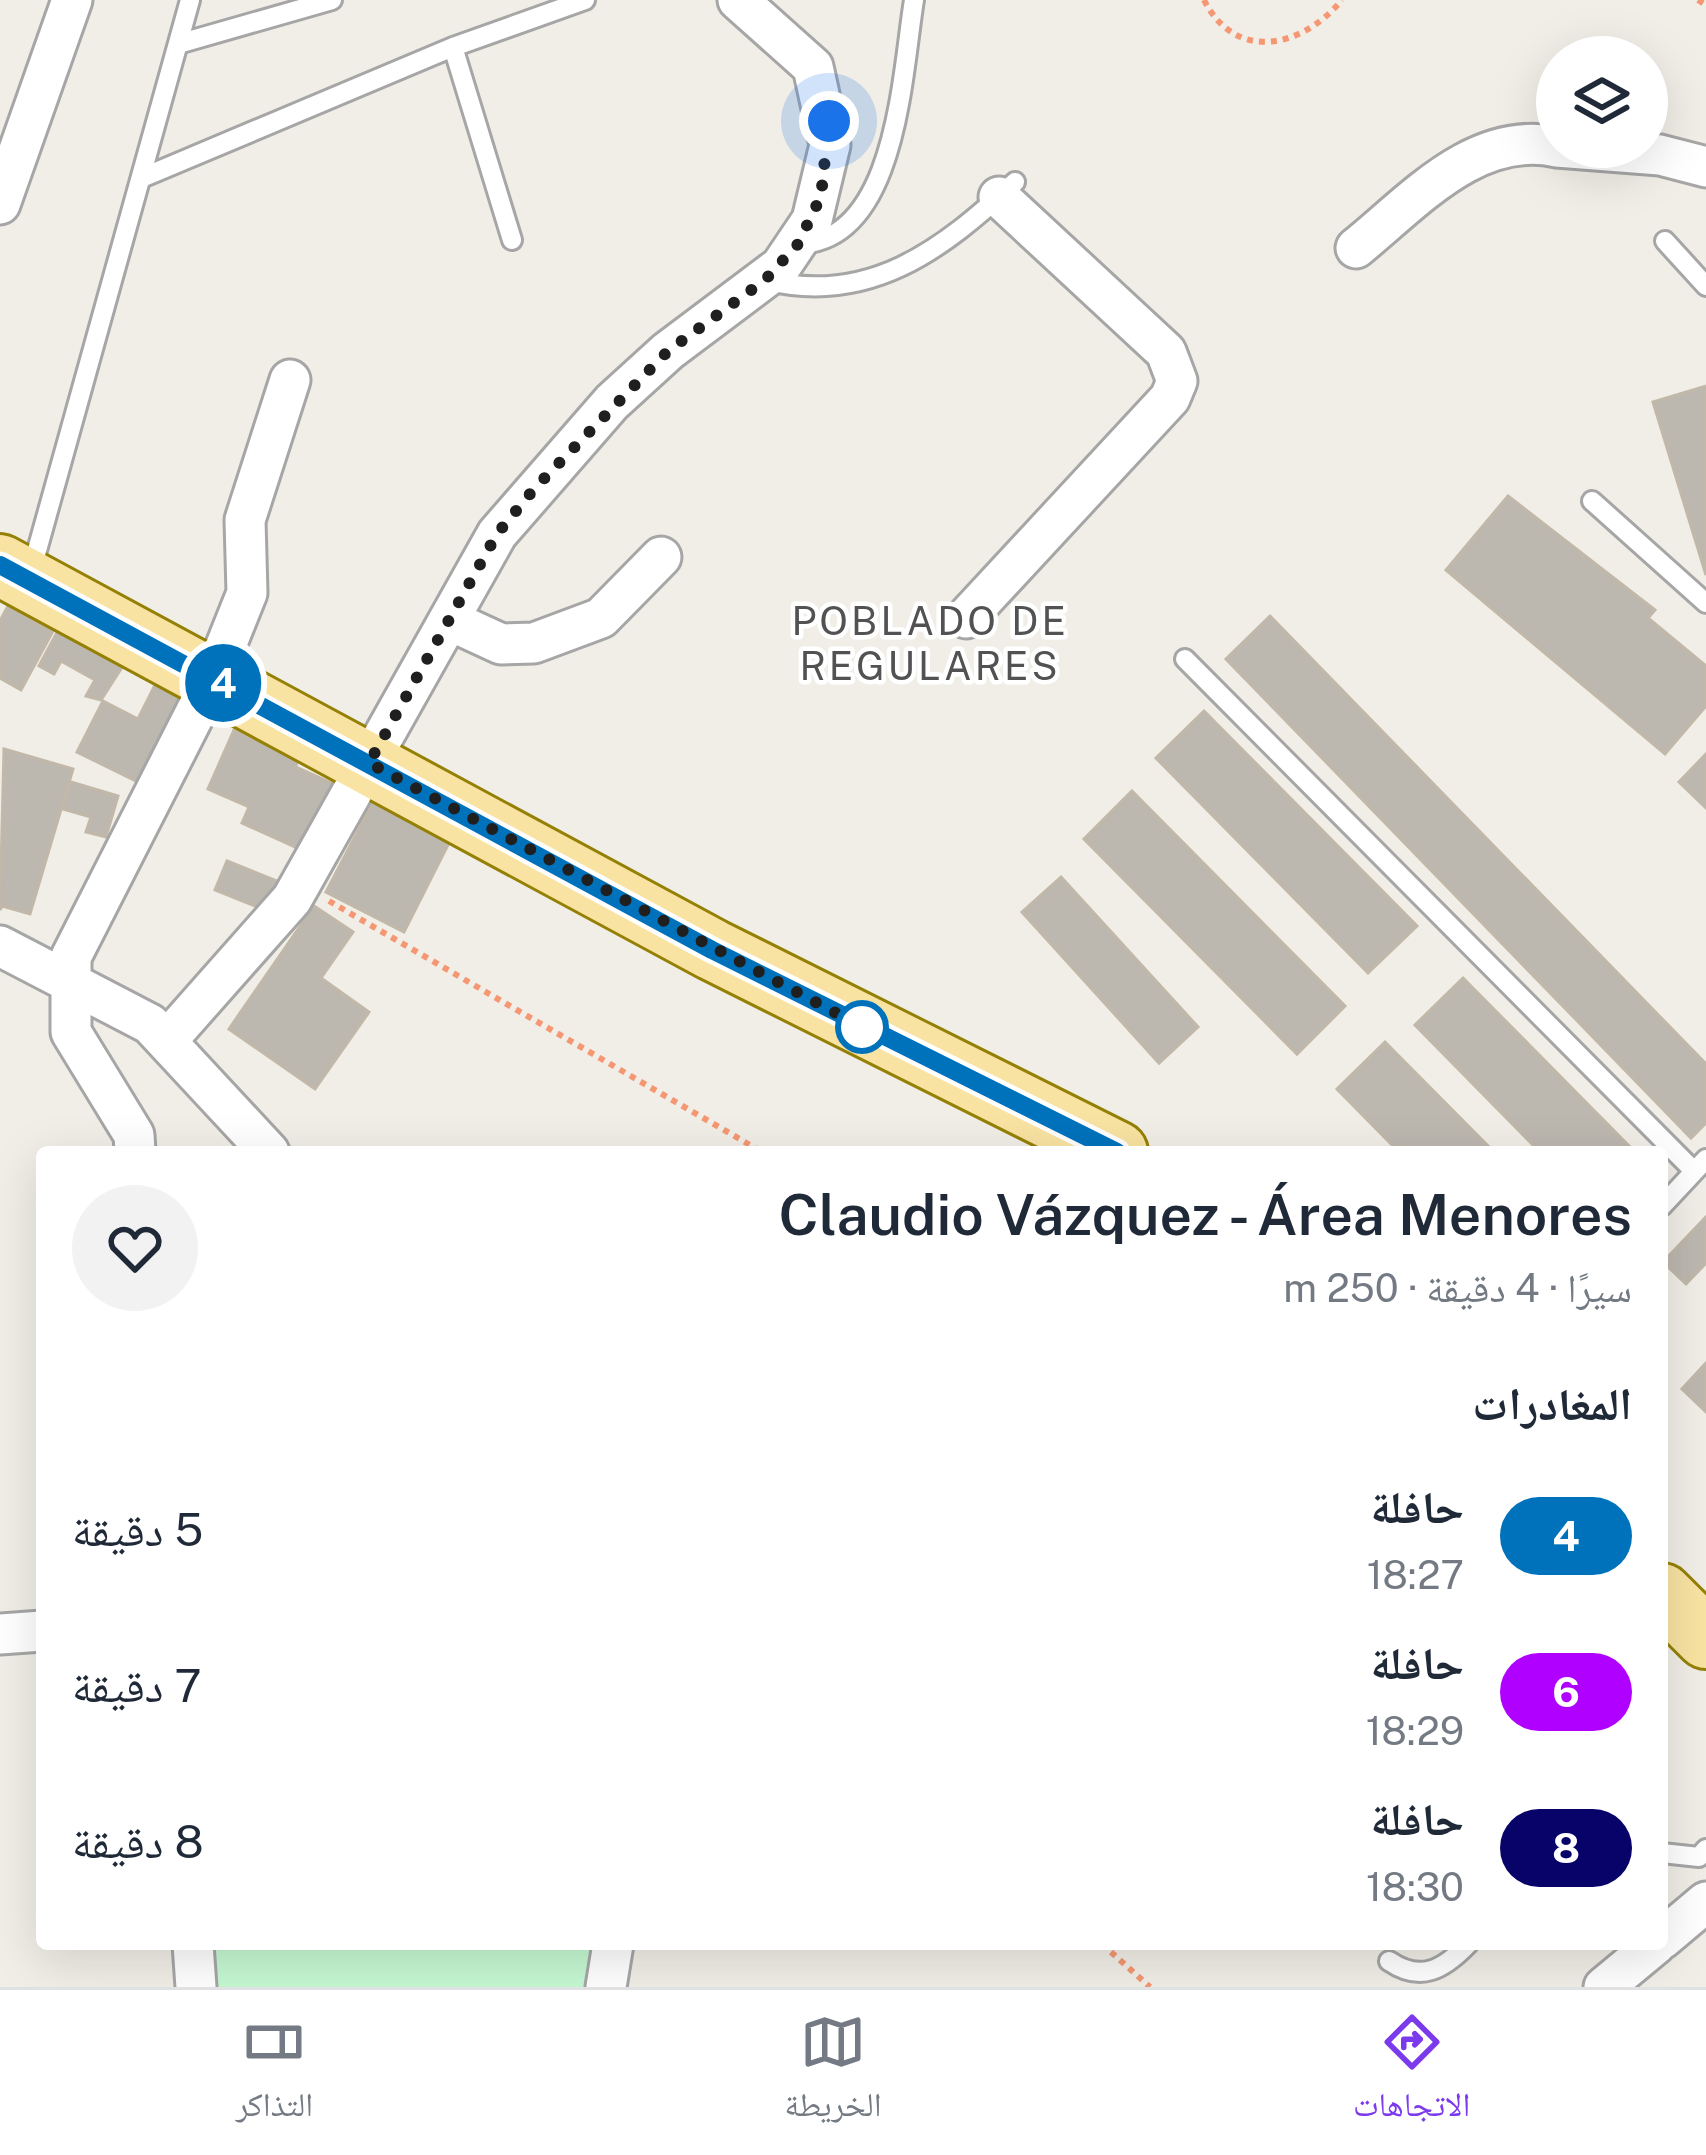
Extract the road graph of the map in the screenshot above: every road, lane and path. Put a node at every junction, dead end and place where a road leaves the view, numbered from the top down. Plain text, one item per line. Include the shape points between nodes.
1 (72, 0) edge
2 (190, 0) edge
3 (332, 0) edge
4 (585, 0) edge
5 (738, 0) edge
6 (914, 0) edge
7 (1204, 0) edge
8 (1342, 0) edge
9 (1698, 0) edge
10 (1706, 5) edge
11 (178, 44) junction
12 (453, 47) junction
13 (1536, 147) edge
14 (1668, 157) edge
15 (1706, 167) edge
16 (144, 177) junction
17 (1007, 190) joint
18 (0, 204) edge
19 (512, 240) dead end
20 (1665, 241) dead end
21 (798, 244) junction
22 (1356, 248) dead end
23 (765, 280) junction
24 (1706, 286) edge
25 (290, 380) dead end
26 (1592, 501) dead end
27 (661, 557) dead end
28 (14, 574) edge
29 (1706, 604) edge
30 (966, 618) dead end
31 (449, 620) junction
32 (1185, 658) dead end
33 (213, 678) junction
34 (369, 763) junction
35 (300, 884) junction
36 (0, 946) edge
37 (69, 977) junction
38 (169, 1039) junction
39 (135, 1146) edge
40 (264, 1146) edge
41 (752, 1146) edge
42 (1105, 1146) edge
43 (1700, 1165) edge
44 (1668, 1200) edge
45 (1668, 1600) edge
46 (36, 1631) edge
47 (0, 1634) edge
48 (1706, 1638) edge
49 (1706, 1849) edge
50 (1668, 1855) edge
51 (1706, 1902) edge
52 (1668, 1934) edge
53 (193, 1950) edge
54 (612, 1950) edge
55 (1109, 1950) edge
56 (1462, 1950) edge
57 (1648, 1950) edge
58 (1389, 1961) dead end
59 (196, 1987) edge
60 (606, 1987) edge
61 (1150, 1987) edge
62 (1604, 1987) edge

1 - 18 street
2 - 11 lane
3 - 11 lane
4 - 12 lane
5 - 21 street via 813,67 829,121 825,183
6 - 21 lane via 896,121 876,181 846,230
7 - 8 path via 1218,27 1276,41 1315,26
9 - 10 path
11 - 16 lane
12 - 16 lane
12 - 19 lane
13 - 22 street via 1502,147 1460,165
14 - 15 street
16 - 28 lane
17 - 23 lane via 926,253 860,285 809,289
17 - 30 street via 1166,352 1177,381 1170,398
20 - 24 lane
21 - 23 street
23 - 31 street via 668,351 572,445 497,534
25 - 33 street via 245,520 247,593
26 - 29 lane
27 - 31 street via 601,618 534,644 501,644
28 - 33 main road
31 - 34 street
32 - 43 lane
33 - 34 main road
33 - 37 street via 75,946
34 - 35 street
34 - 42 main road via 712,950
35 - 38 street
35 - 41 path
36 - 37 street
37 - 38 street
37 - 39 street via 71,1031
38 - 40 street
43 - 44 lane
45 - 48 main road
46 - 47 street
49 - 50 lane via 1699,1857
51 - 52 street
53 - 59 street
54 - 60 street
55 - 61 path
56 - 58 lane via 1426,1973
57 - 62 street

